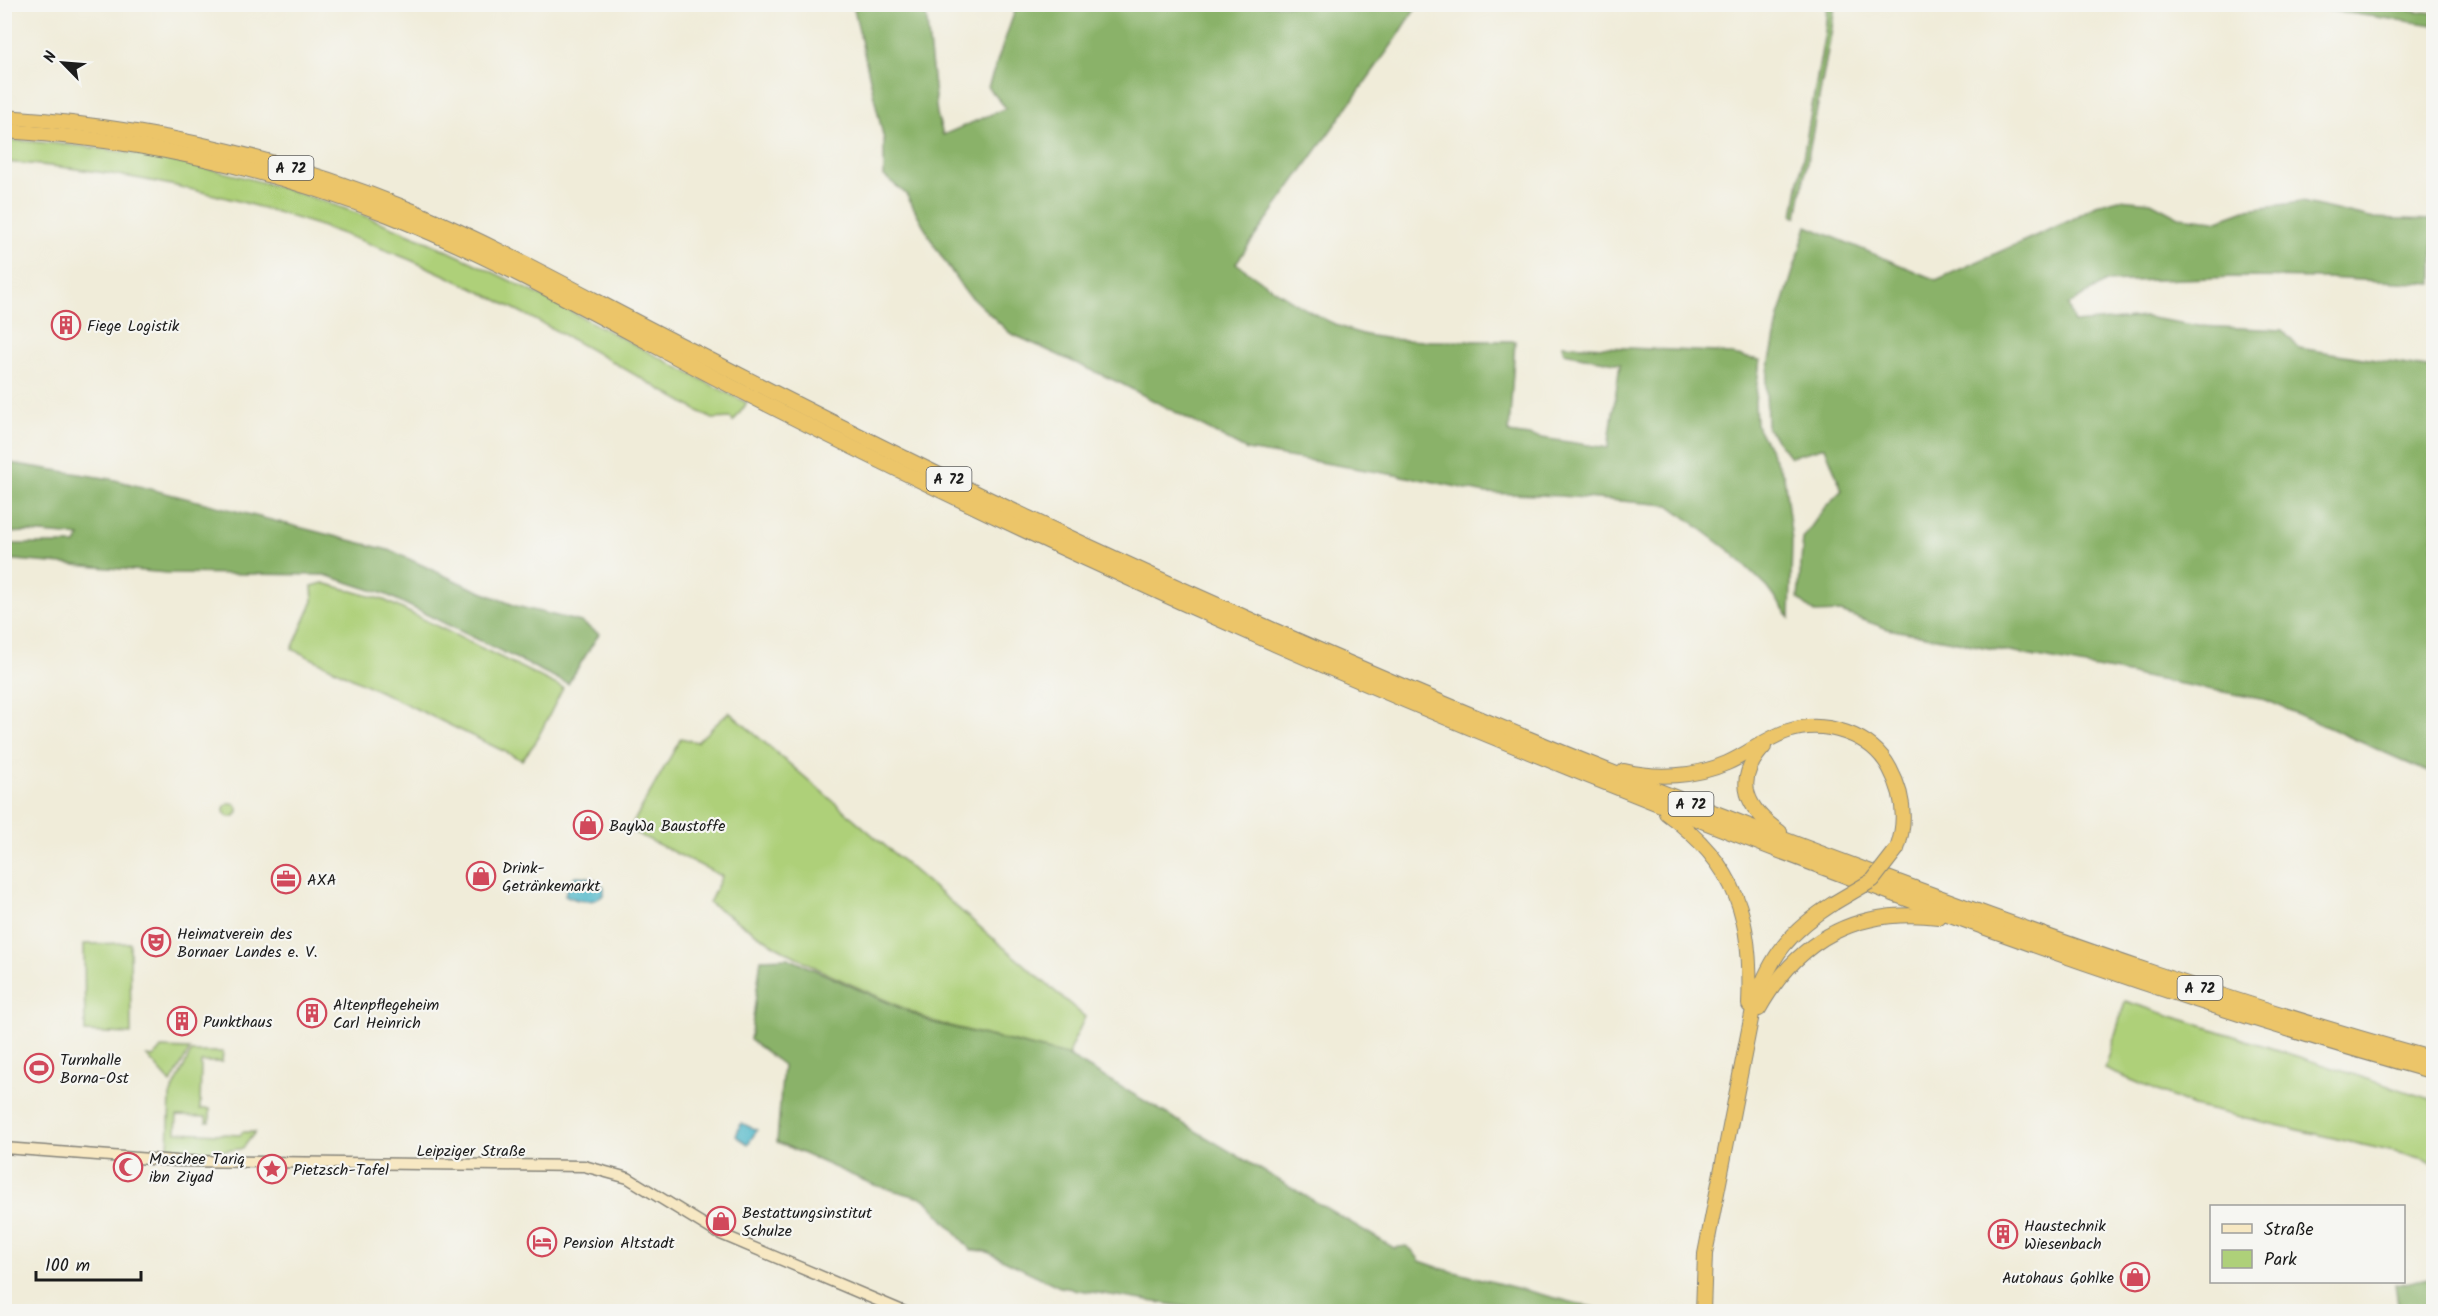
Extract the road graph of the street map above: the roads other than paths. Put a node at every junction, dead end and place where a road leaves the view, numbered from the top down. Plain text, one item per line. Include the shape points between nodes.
1 (4, 117) edge
2 (4, 131) edge
3 (1772, 738) junction
4 (1584, 761) junction
5 (1650, 802) junction
6 (1799, 845) junction
7 (1965, 921) junction
8 (1747, 1030) junction
9 (2433, 1059) edge
10 (2433, 1072) edge
11 (4, 1148) edge
12 (905, 1311) edge
13 (1703, 1311) edge

1 - 4 highway, A 72 via 125,130 194,143 314,175 415,212 500,251 841,427 1074,539 1302,642
2 - 5 highway, A 72 via 88,138 227,164 310,188 414,226 1079,556 1379,690
3 - 4 highway via 1726,764 1678,776 1630,772
3 - 6 highway via 1751,764 1746,778 1748,795 1760,818
3 - 8 highway, bridge via 1788,730 1817,726 1843,731 1869,744 1887,762 1899,786 1904,811 1897,849 1873,880 1808,919 1781,946 1764,977
4 - 6 highway, A 72
5 - 7 highway, A 72
5 - 8 highway via 1700,840 1727,876 1743,915 1751,962
6 - 9 highway, A 72 via 2194,986
7 - 8 highway via 1896,915 1839,929 1797,956 1769,991
7 - 10 highway, A 72 via 2187,998
8 - 13 highway via 1706,1254
11 - 12 street, Leipziger Straße via 172,1161 584,1166 628,1178 716,1232

